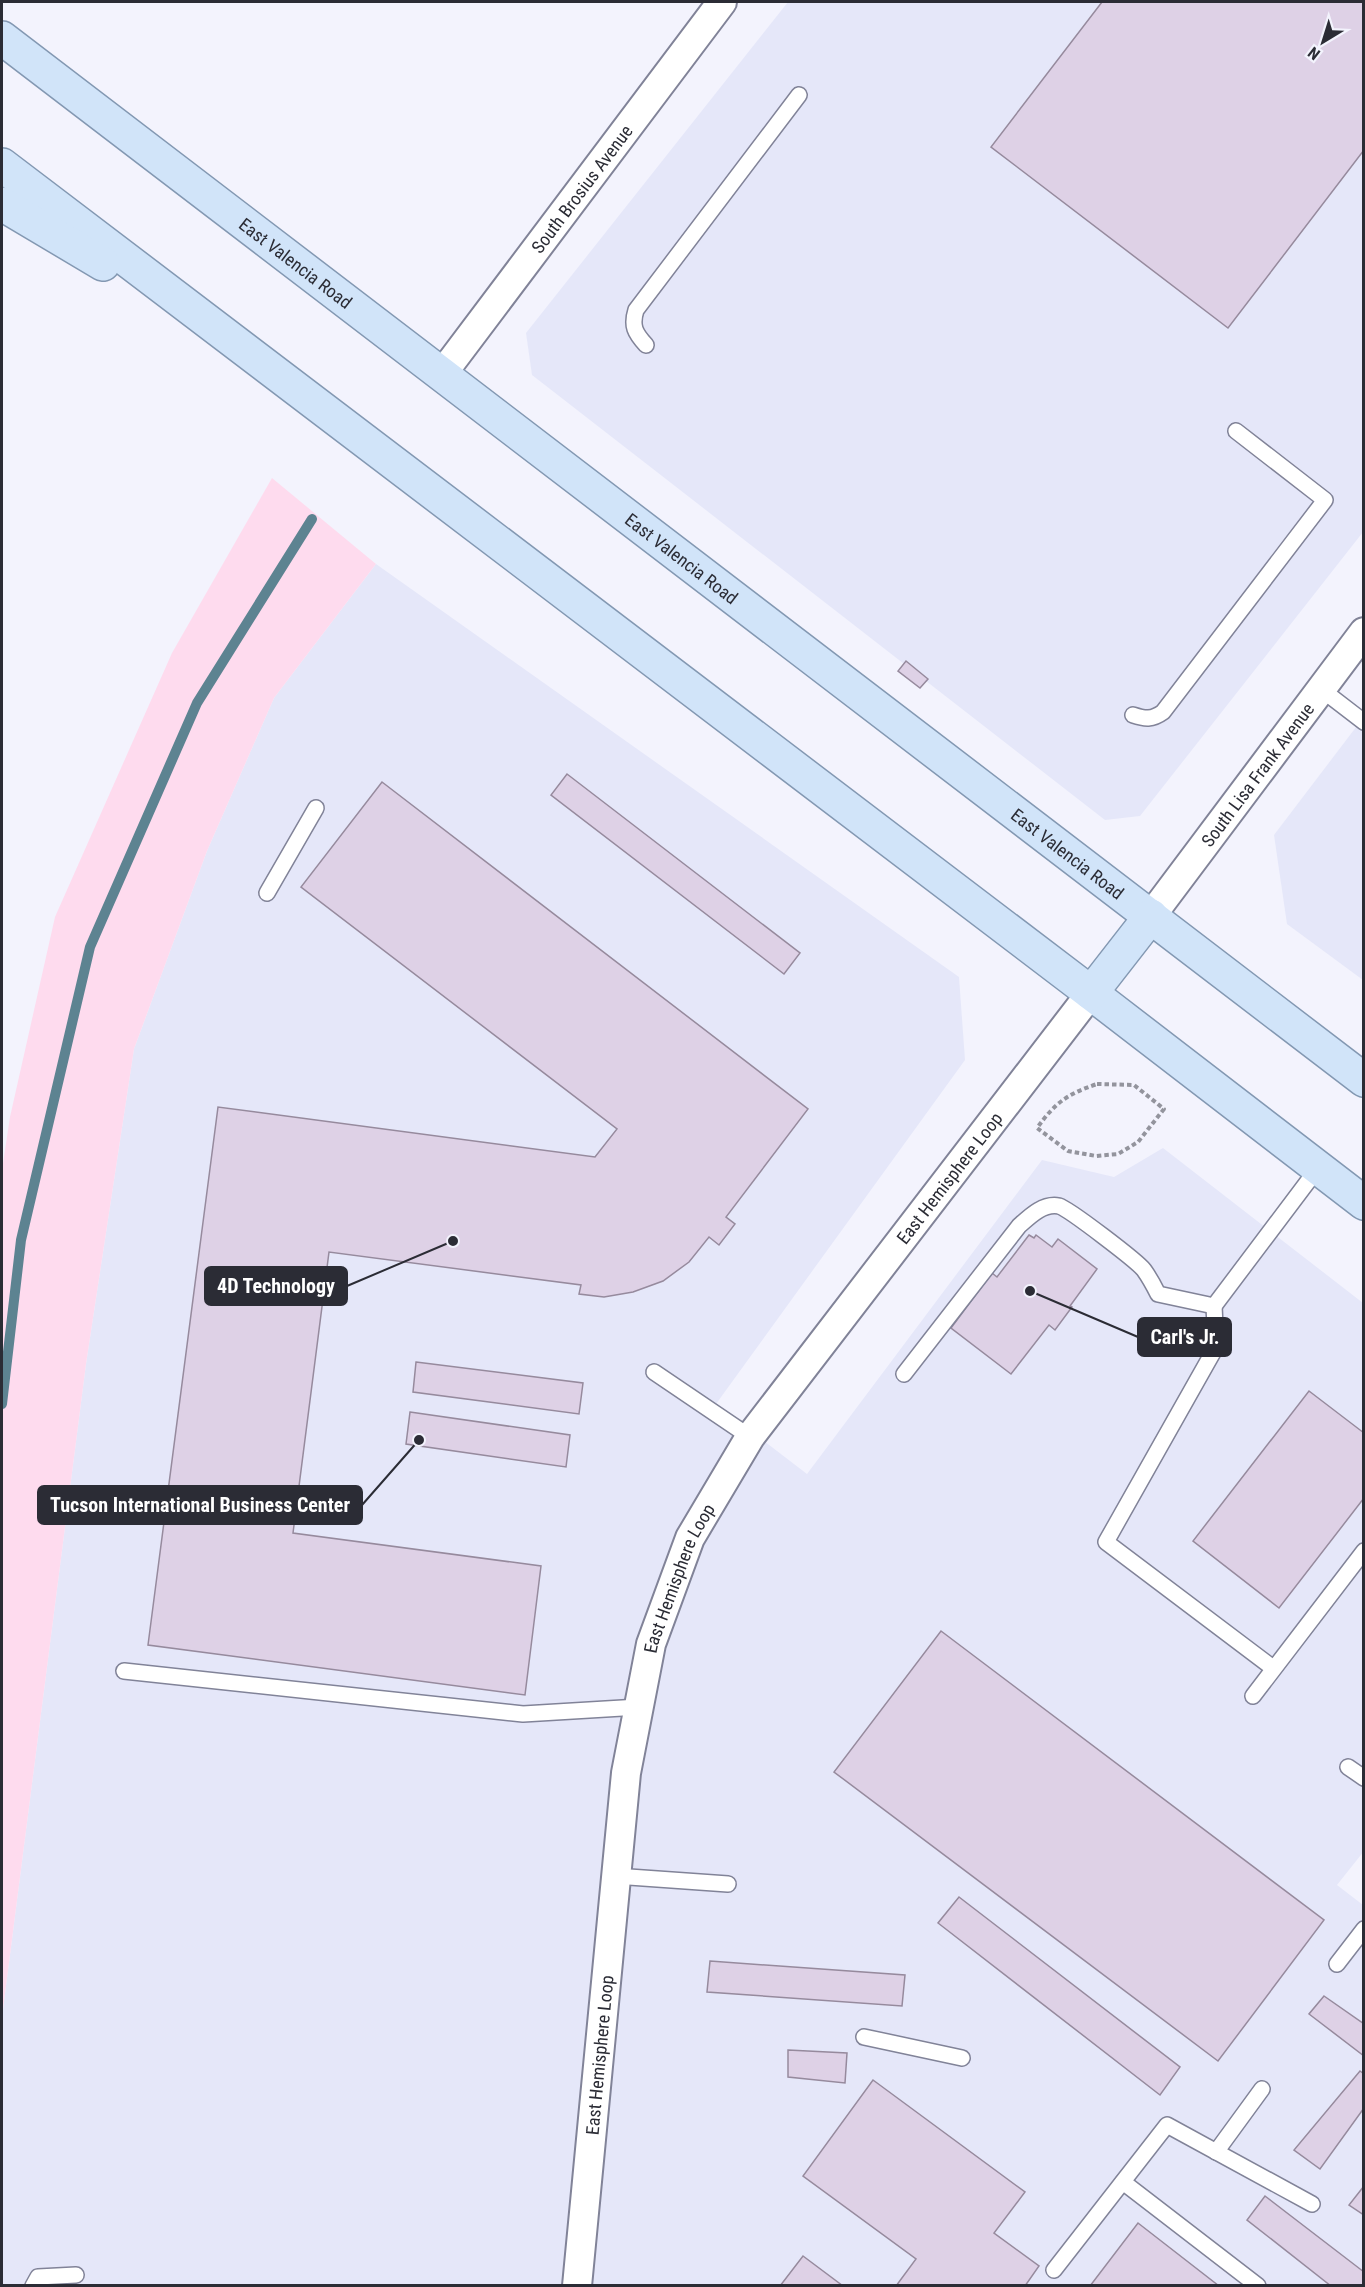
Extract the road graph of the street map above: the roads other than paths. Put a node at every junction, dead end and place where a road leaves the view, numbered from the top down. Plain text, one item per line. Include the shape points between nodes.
1 (722, 2) edge
2 (2, 38) edge
3 (799, 95) dead end
4 (2, 165) edge
5 (2, 204) edge
6 (646, 345) dead end
7 (243, 347) junction
8 (442, 374) junction
9 (1236, 430) dead end
10 (1364, 632) edge
11 (1321, 689) junction
12 (1132, 715) dead end
13 (1364, 722) edge
14 (316, 808) dead end
15 (267, 893) dead end
16 (1151, 916) junction
17 (1091, 993) junction
18 (1364, 1080) edge
19 (1318, 1168) junction
20 (1364, 1203) edge
21 (1214, 1306) junction
22 (654, 1372) dead end
23 (904, 1374) dead end
24 (750, 1437) junction
25 (1364, 1551) edge
26 (1273, 1668) junction
27 (124, 1671) dead end
28 (1252, 1696) dead end
29 (639, 1707) junction
30 (1348, 1767) dead end
31 (1364, 1778) edge
32 (615, 1876) junction
33 (728, 1884) dead end
34 (1364, 1929) edge
35 (1337, 1964) dead end
36 (864, 2037) dead end
37 (962, 2058) dead end
38 (1262, 2089) dead end
39 (1216, 2152) junction
40 (1123, 2182) junction
41 (1312, 2204) dead end
42 (1054, 2270) dead end
43 (76, 2275) dead end
44 (33, 2286) edge
45 (577, 2286) edge
46 (1258, 2286) edge

1 - 8 street, South Brosius Avenue
2 - 8 main road, East Valencia Road
3 - 6 lane via 636,310 632,322
4 - 7 main road
5 - 7 main road
7 - 17 main road
8 - 16 main road, East Valencia Road
9 - 12 lane via 1325,500 1162,712 1144,719
10 - 11 street, South Lisa Frank Avenue
11 - 13 lane
11 - 16 street, South Lisa Frank Avenue
14 - 15 lane
16 - 17 main road
16 - 18 main road, East Valencia Road
17 - 19 main road
17 - 24 street, East Hemisphere Loop
19 - 20 main road
19 - 21 lane
21 - 23 lane via 1158,1294 1143,1269 1080,1219 1059,1206 1044,1207 1019,1226
21 - 26 lane via 1216,1347 1106,1542
22 - 24 lane
24 - 29 street, East Hemisphere Loop via 690,1538 651,1644
25 - 26 lane
26 - 28 lane
27 - 29 lane via 523,1714
29 - 32 street, East Hemisphere Loop via 626,1773
30 - 31 lane
32 - 33 lane
32 - 45 street, East Hemisphere Loop
34 - 35 lane
36 - 37 lane
38 - 39 lane
39 - 40 lane via 1167,2125
39 - 41 lane
40 - 42 lane
40 - 46 lane
43 - 44 lane via 38,2277

